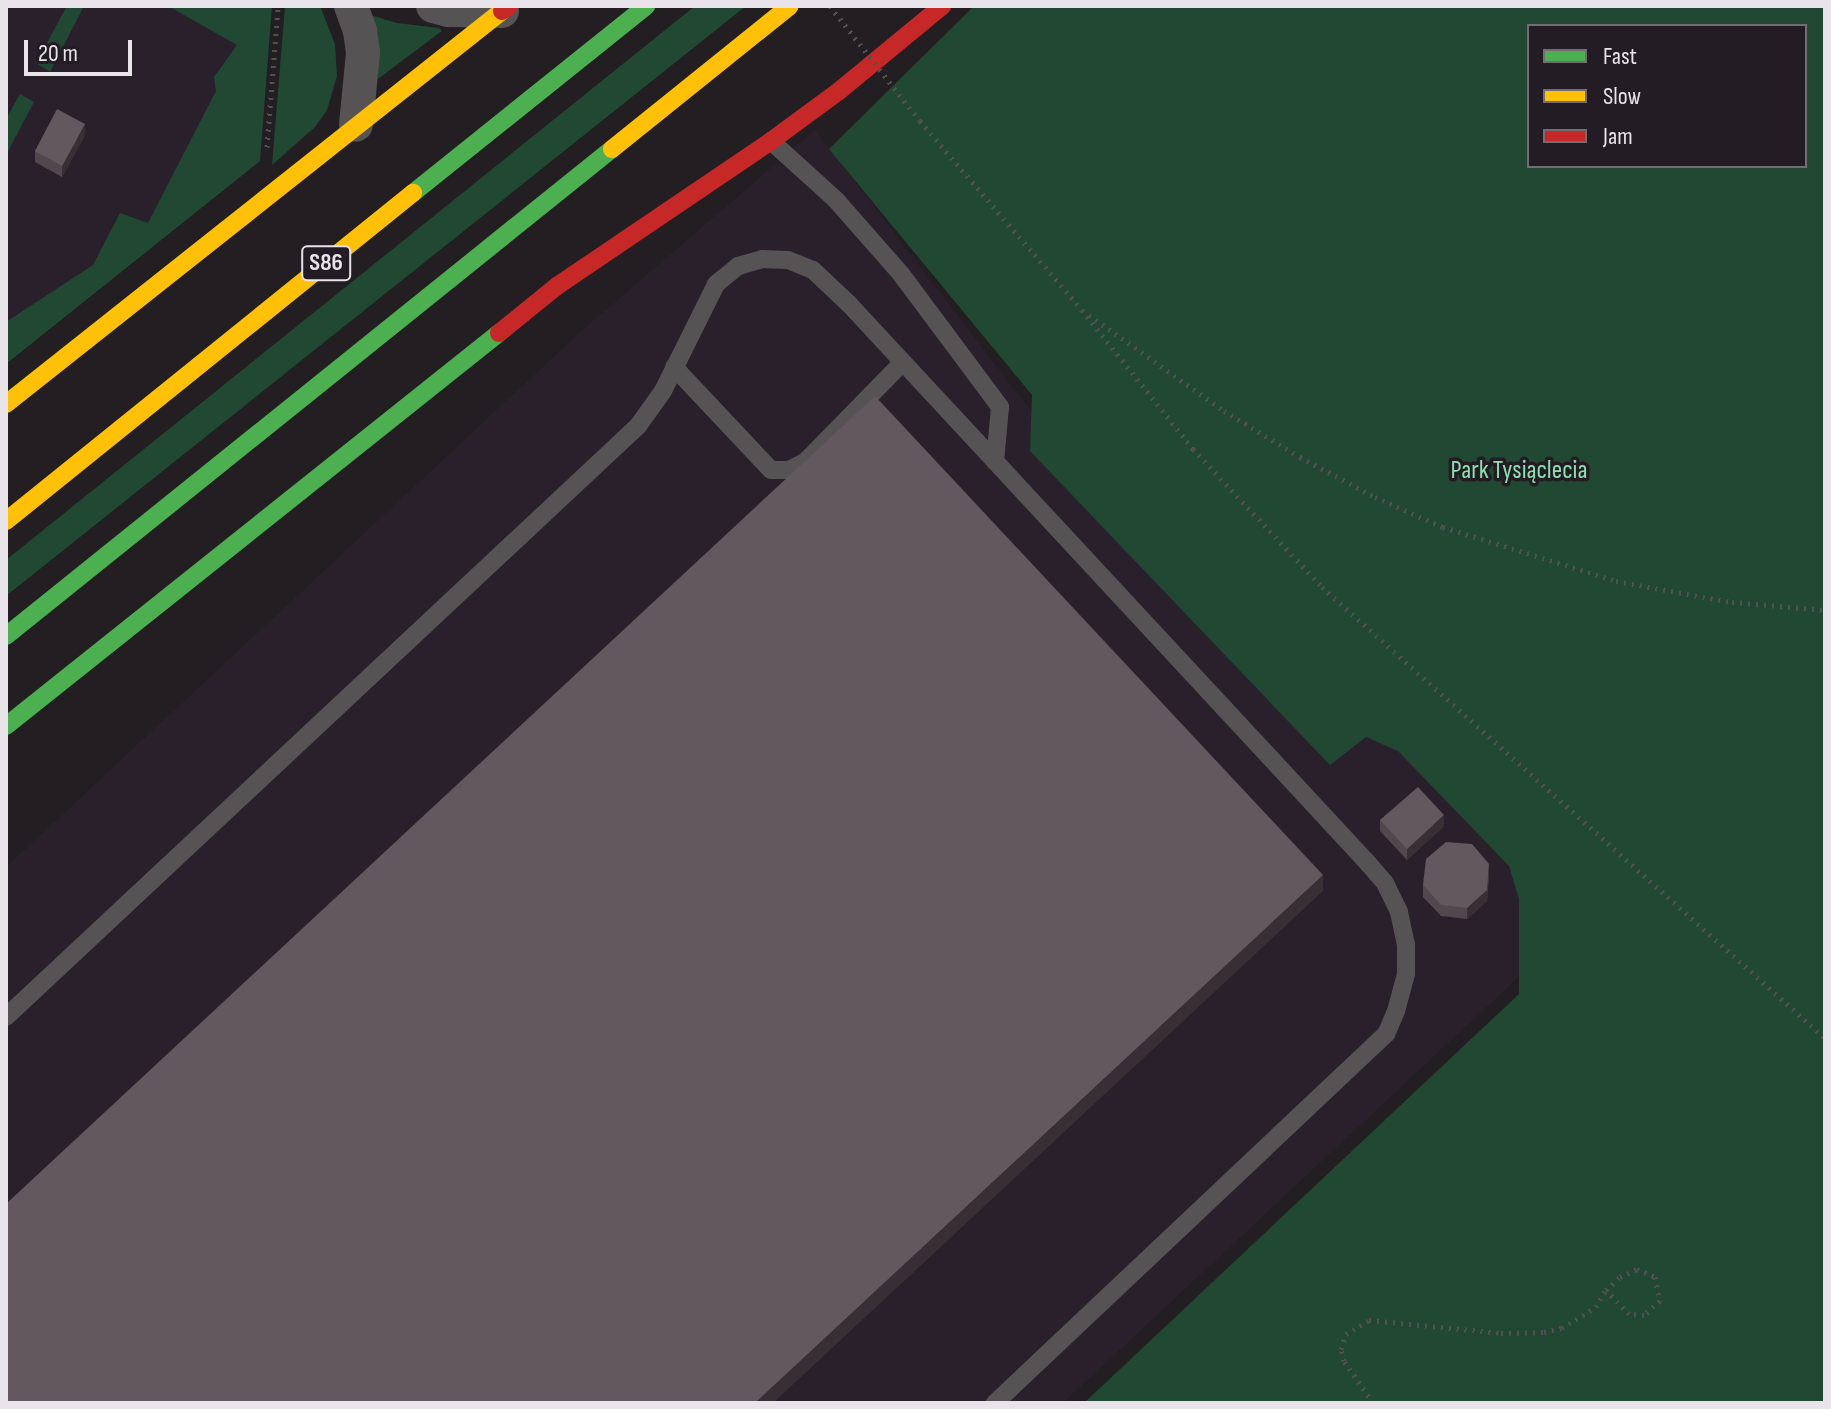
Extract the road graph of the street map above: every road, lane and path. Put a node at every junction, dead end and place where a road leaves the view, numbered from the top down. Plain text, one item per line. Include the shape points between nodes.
1 (278, 6) edge
2 (351, 6) edge
3 (433, 6) edge
4 (646, 6) edge
5 (790, 6) edge
6 (830, 6) edge
7 (942, 6) edge
8 (506, 8) edge
9 (356, 125) junction
10 (771, 141) junction
11 (267, 149) dead end
12 (1082, 310) junction
13 (902, 363) junction
14 (674, 367) junction
15 (6, 404) edge
16 (995, 462) junction
17 (6, 521) edge
18 (1825, 610) edge
19 (6, 636) edge
20 (6, 726) edge
21 (6, 1017) edge
22 (1825, 1038) edge
23 (1606, 1290) junction
24 (995, 1403) edge
25 (1373, 1403) edge

1 - 11 path
2 - 9 street via 363,53
3 - 8 street
4 - 17 main road, S86
5 - 19 main road
6 - 12 path, bridge via 920,121
7 - 10 main road
8 - 9 main road
9 - 15 main road
10 - 16 lane via 836,200 901,274 1000,407
10 - 20 main road via 557,286
12 - 18 path via 1237,419 1375,497 1443,527 1616,581 1732,602
12 - 22 path via 1193,449 1322,587
13 - 14 lane via 805,462 789,470 771,470
13 - 14 lane via 813,270 788,260 762,259 738,266 716,284
13 - 16 lane
14 - 21 lane via 638,426
16 - 24 lane via 1385,883 1406,944 1406,974 1386,1034
23 - 23 path via 1637,1269 1655,1277 1660,1301 1644,1315 1629,1314
23 - 25 path via 1596,1307 1562,1328 1544,1332 1369,1320 1346,1334 1341,1349

